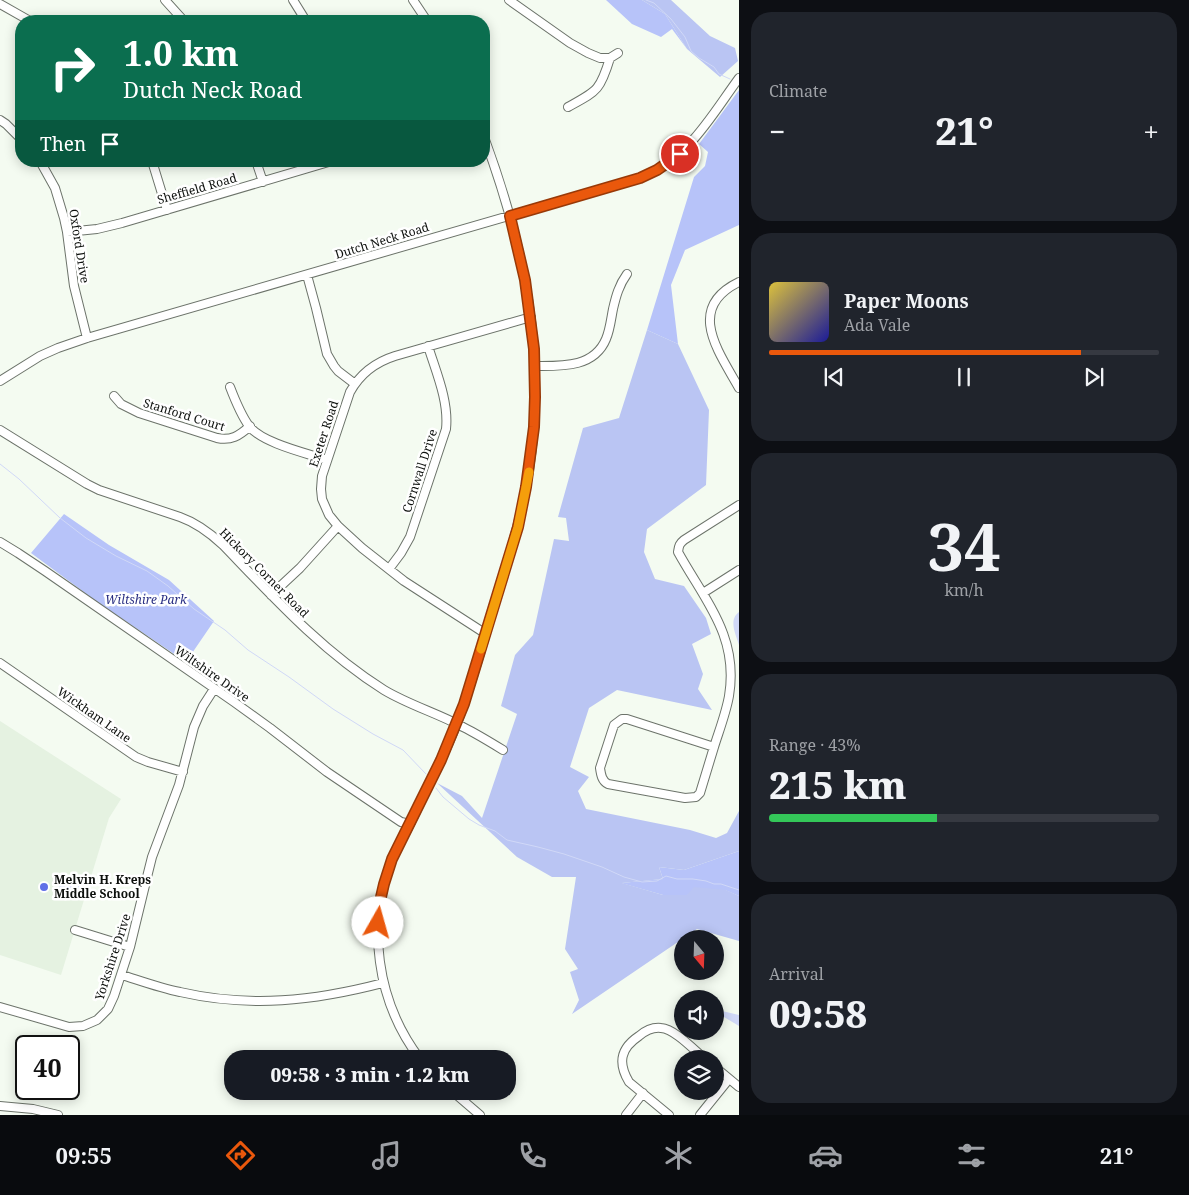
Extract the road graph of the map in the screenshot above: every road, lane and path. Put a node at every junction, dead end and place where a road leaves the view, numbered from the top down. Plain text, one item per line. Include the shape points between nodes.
1 (165, 0) edge
2 (293, 0) edge
3 (413, 0) edge
4 (509, 0) edge
5 (1, 2) edge
6 (21, 15) edge
7 (179, 15) edge
8 (302, 15) edge
9 (423, 15) edge
10 (618, 53) dead end
11 (610, 58) junction
12 (739, 78) edge
13 (568, 107) dead end
14 (0, 120) edge
15 (15, 133) edge
16 (490, 154) edge
17 (43, 167) edge
18 (154, 167) edge
19 (258, 167) edge
20 (312, 167) edge
21 (263, 182) junction
22 (167, 210) junction
23 (510, 216) junction
24 (67, 232) junction
25 (628, 274) dead end
26 (307, 275) junction
27 (739, 282) edge
28 (531, 317) junction
29 (87, 338) junction
30 (428, 346) junction
31 (535, 366) junction
32 (0, 381) edge
33 (355, 384) junction
34 (230, 387) dead end
35 (739, 388) edge
36 (114, 396) dead end
37 (250, 426) junction
38 (0, 430) edge
39 (327, 460) junction
40 (739, 505) edge
41 (338, 526) junction
42 (0, 544) edge
43 (389, 570) junction
44 (739, 570) edge
45 (703, 593) junction
46 (271, 595) junction
47 (486, 634) junction
48 (0, 662) edge
49 (214, 689) junction
50 (456, 724) junction
51 (714, 747) junction
52 (503, 750) dead end
53 (183, 772) junction
54 (410, 824) junction
55 (75, 930) dead end
56 (130, 947) junction
57 (122, 975) junction
58 (383, 983) junction
59 (0, 1007) edge
60 (414, 1050) edge
61 (694, 1050) edge
62 (724, 1075) edge
63 (729, 1079) junction
64 (739, 1087) edge
65 (643, 1093) junction
66 (462, 1100) edge
67 (0, 1106) edge
68 (42, 1113) edge
69 (58, 1115) edge
70 (480, 1115) edge
71 (626, 1115) edge
72 (669, 1115) edge
73 (700, 1115) edge

1 - 7 street
2 - 8 street
3 - 9 street
4 - 11 street via 581,50 600,58
5 - 6 street
10 - 11 street
11 - 13 street via 598,88
12 - 23 street, Dutch Neck Road via 686,148 657,170 630,182
14 - 15 street
16 - 23 street
17 - 24 street, Oxford Drive via 54,188
18 - 22 street
19 - 21 street
20 - 21 street, Sheffield Road
21 - 22 street, Sheffield Road
22 - 24 street, Sheffield Road via 109,226
23 - 26 street, Dutch Neck Road
23 - 28 street
24 - 29 street, Oxford Drive via 74,286
25 - 31 street via 616,294 606,342 597,353 572,365
26 - 29 street, Dutch Neck Road
26 - 33 street via 327,354 338,371
27 - 35 street via 720,295 712,306 710,327 714,343
28 - 30 street, Exeter Road
28 - 31 street
29 - 32 street, Dutch Neck Road via 40,356
30 - 33 street, Exeter Road via 380,361
30 - 43 street, Cornwall Drive via 445,403 446,429 410,537
31 - 47 street via 533,434 526,487 518,527
33 - 39 street, Exeter Road
34 - 37 street
36 - 37 street, Stanford Court via 121,404 139,413 217,438 236,437
37 - 39 street via 270,441
38 - 46 street, Hickory Corner Road via 99,490 199,526 223,545
39 - 41 street, Exeter Road via 322,476 322,499
40 - 45 street via 680,544 678,552
41 - 43 street, Exeter Road
41 - 46 street
42 - 49 street, Wiltshire Drive via 45,571
43 - 47 street, Exeter Road
44 - 45 street
45 - 51 street via 722,627 732,672 729,696
46 - 50 street, Hickory Corner Road via 329,650 384,690
47 - 50 street
48 - 53 street, Wickham Lane via 136,757
49 - 53 street, Yorkshire Drive via 196,720
49 - 54 street, Wiltshire Drive via 340,781 401,822
50 - 52 street, Hickory Corner Road
50 - 54 street
51 - 51 street via 700,793 692,798 608,784 601,774 600,768 614,725 622,719
53 - 56 street, Yorkshire Drive via 152,857
54 - 58 street via 390,864 381,897 378,953
55 - 56 street
56 - 57 street, Yorkshire Drive
57 - 58 street via 179,992 264,1001 307,999
57 - 59 street, Yorkshire Drive via 108,1009 97,1020 83,1026 64,1026
58 - 60 street via 404,1036
61 - 65 street via 674,1033 659,1027 641,1034 630,1043 625,1049 622,1066 629,1082
62 - 63 street
63 - 64 street
63 - 73 street
65 - 71 street
65 - 72 street
66 - 70 street
67 - 68 street
68 - 69 street

